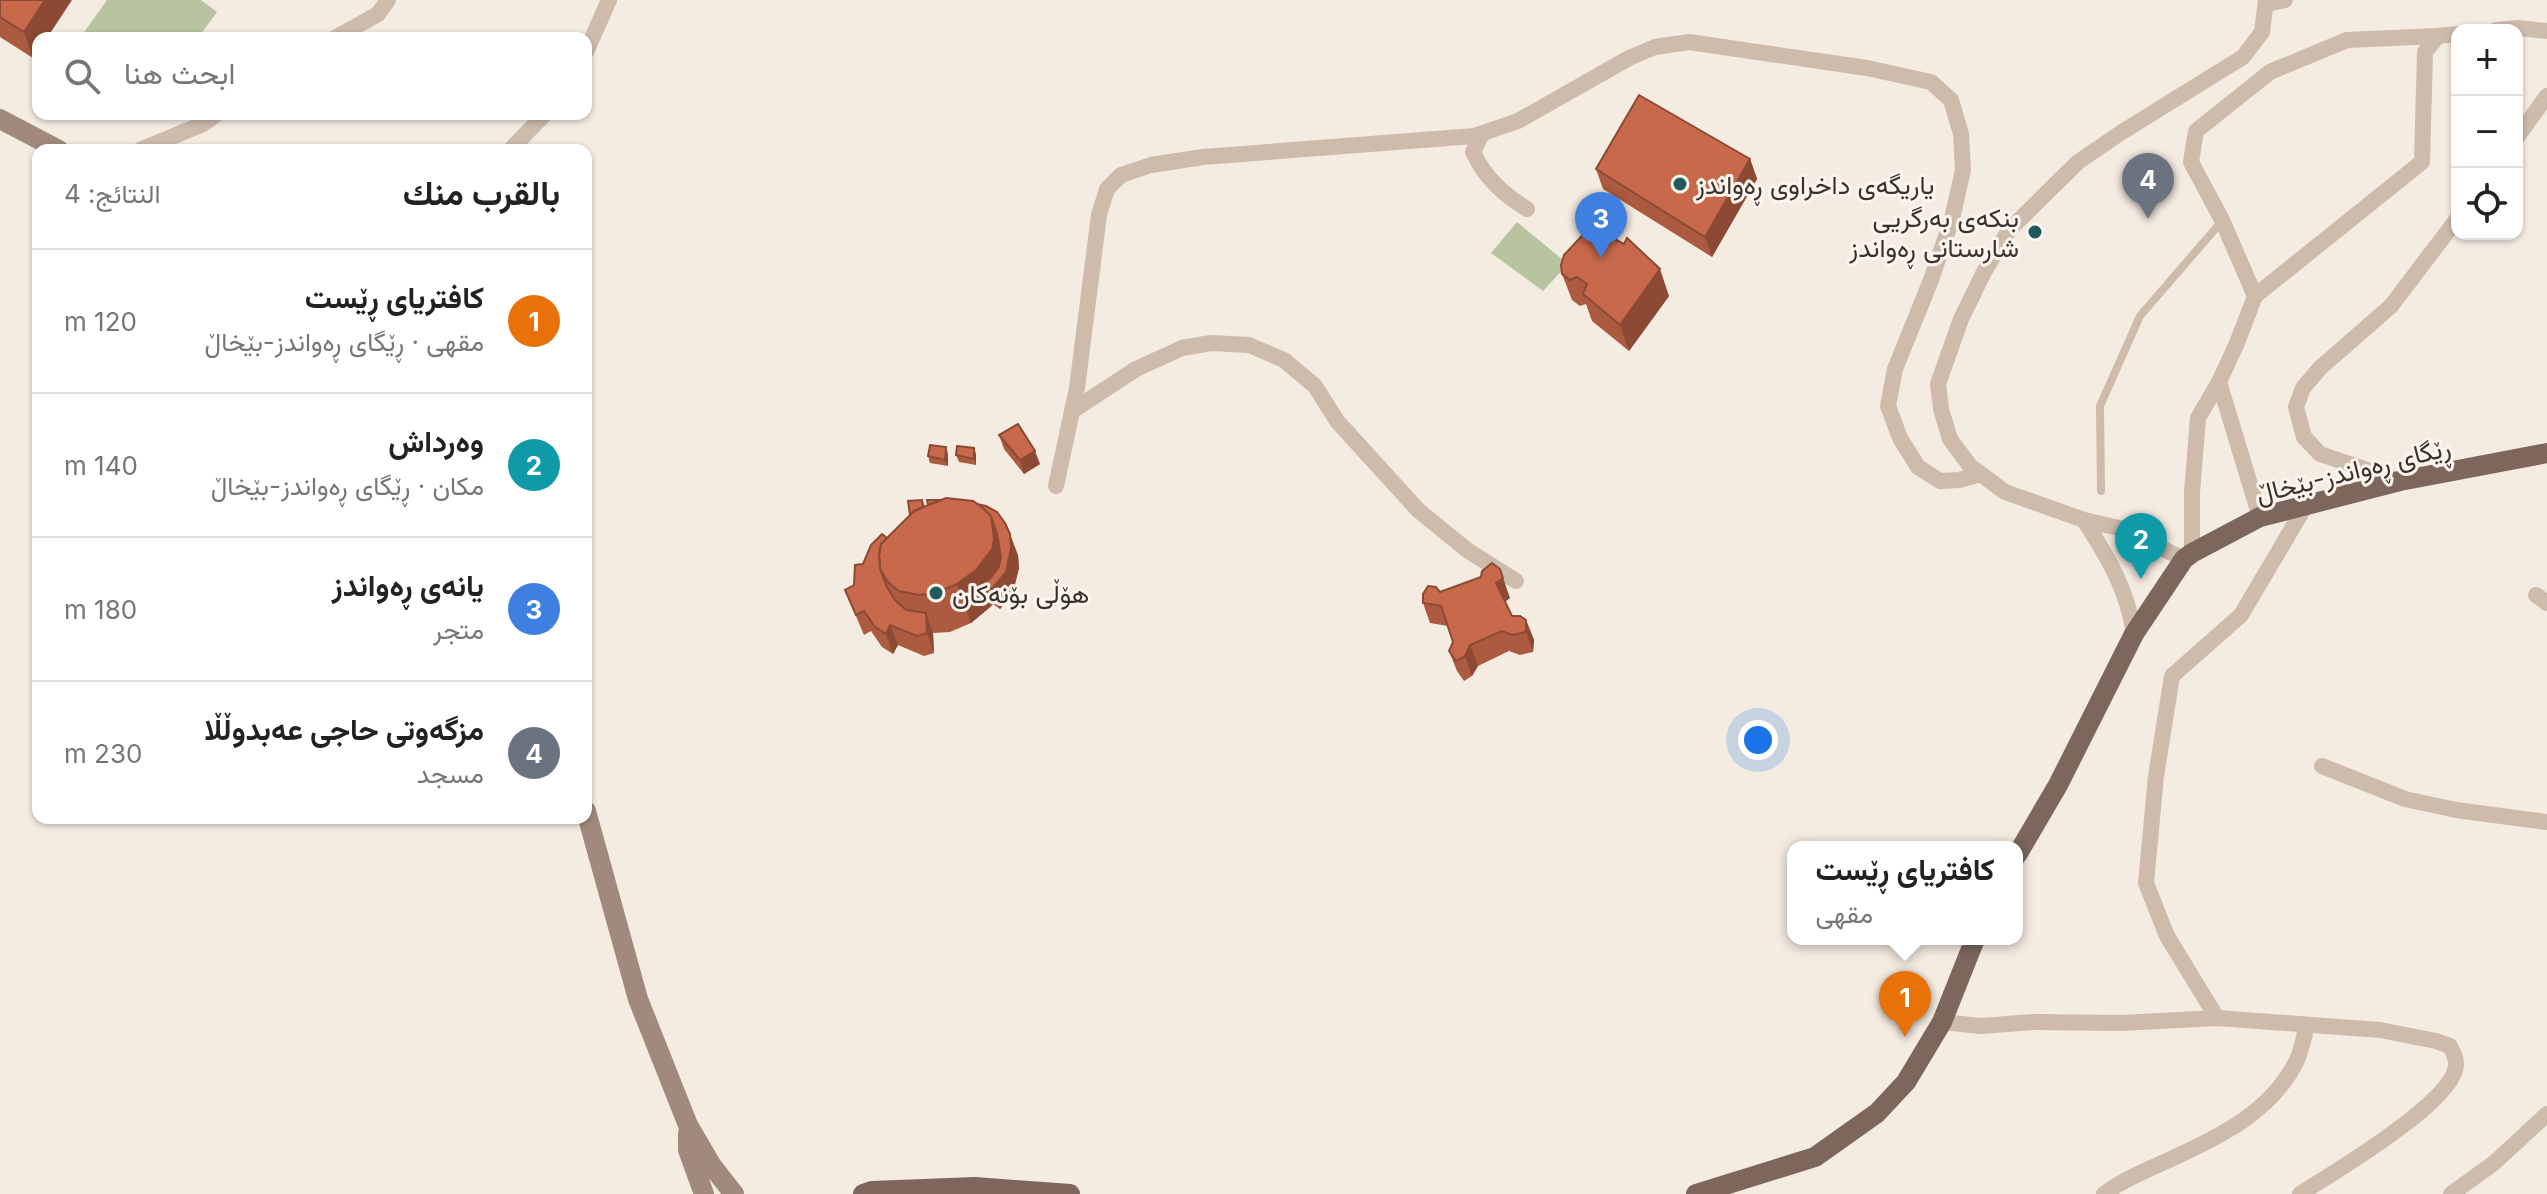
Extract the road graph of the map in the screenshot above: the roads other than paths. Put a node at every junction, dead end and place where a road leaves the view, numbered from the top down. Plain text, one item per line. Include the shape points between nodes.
1 (388, 0) edge
2 (609, 0) edge
3 (2285, 0) edge
4 (2266, 2) edge
5 (2523, 29) edge
6 (2547, 31) edge
7 (346, 32) edge
8 (2451, 35) edge
9 (2438, 36) junction
10 (592, 38) edge
11 (2547, 96) edge
12 (0, 119) edge
13 (209, 120) edge
14 (539, 120) edge
15 (2523, 129) edge
16 (1482, 134) junction
17 (48, 144) edge
18 (155, 144) edge
19 (516, 144) edge
20 (1527, 209) dead end
21 (2222, 220) junction
22 (2451, 227) edge
23 (2255, 296) junction
24 (2219, 382) junction
25 (1072, 411) junction
26 (2547, 453) edge
27 (1981, 474) junction
28 (2400, 481) junction
29 (1056, 486) dead end
30 (2101, 491) dead end
31 (2306, 505) junction
32 (2260, 517) junction
33 (2084, 520) junction
34 (2188, 556) junction
35 (1516, 581) dead end
36 (2134, 634) junction
37 (2322, 766) dead end
38 (2547, 822) edge
39 (590, 824) edge
40 (2023, 845) edge
41 (1973, 945) edge
42 (2217, 1018) junction
43 (1942, 1022) junction
44 (2307, 1025) junction
45 (2547, 1114) edge
46 (688, 1125) junction
47 (704, 1194) edge
48 (734, 1194) edge
49 (863, 1194) edge
50 (1070, 1194) edge
51 (1696, 1194) edge
52 (2104, 1194) edge
53 (2300, 1194) edge
54 (2451, 1194) edge

1 - 7 street via 378,14
2 - 10 street
3 - 4 street
4 - 27 street via 2262,32 2243,57 2078,162 2009,230 1961,319 1938,384 1950,439
5 - 6 street
8 - 9 street
9 - 21 street via 2347,40 2270,72 2196,131 2191,162
9 - 23 street via 2425,52 2422,162
11 - 15 street
12 - 17 street
13 - 18 street
14 - 19 street
16 - 20 street via 1473,152 1480,167 1506,196
16 - 25 street via 1203,157 1121,175 1107,189 1099,215
16 - 27 street via 1518,121 1629,58 1689,42 1931,82 1951,100 1961,134 1963,170 1952,219 1895,369 1888,406 1918,467 1940,481
21 - 23 street
21 - 30 lane via 2134,329 2100,406
22 - 28 street via 2391,306 2320,368 2296,407 2304,437 2320,454
23 - 24 street
24 - 32 street
24 - 34 street via 2198,418
25 - 29 street
25 - 35 street via 1136,369 1182,348 1249,345 1284,360 1315,386 1337,421 1418,510
26 - 28 main road, ڕێگای ڕەواندز-بێخاڵ
27 - 33 street via 2005,492
28 - 31 main road, ڕێگای ڕەواندز-بێخاڵ
31 - 32 main road, ڕێگای ڕەواندز-بێخاڵ
31 - 42 street via 2241,615 2172,676 2146,883 2167,936
32 - 34 main road, ڕێگای ڕەواندز-بێخاڵ
33 - 34 street
33 - 36 street via 2119,580
34 - 36 main road, ڕێگای ڕەواندز-بێخاڵ
36 - 40 main road, ڕێگای ڕەواندز-بێخاڵ
37 - 38 street via 2405,799
39 - 46 street via 638,999
41 - 43 main road
42 - 43 street via 1981,1026
42 - 44 street
43 - 51 main road via 1906,1082 1877,1113 1815,1157
44 - 52 street via 2298,1058 2267,1102 2239,1124
44 - 53 street via 2380,1030 2436,1041 2450,1046 2456,1069 2447,1087 2398,1130
45 - 54 street
46 - 47 street via 688,1150
46 - 48 street
49 - 50 main road via 975,1187

